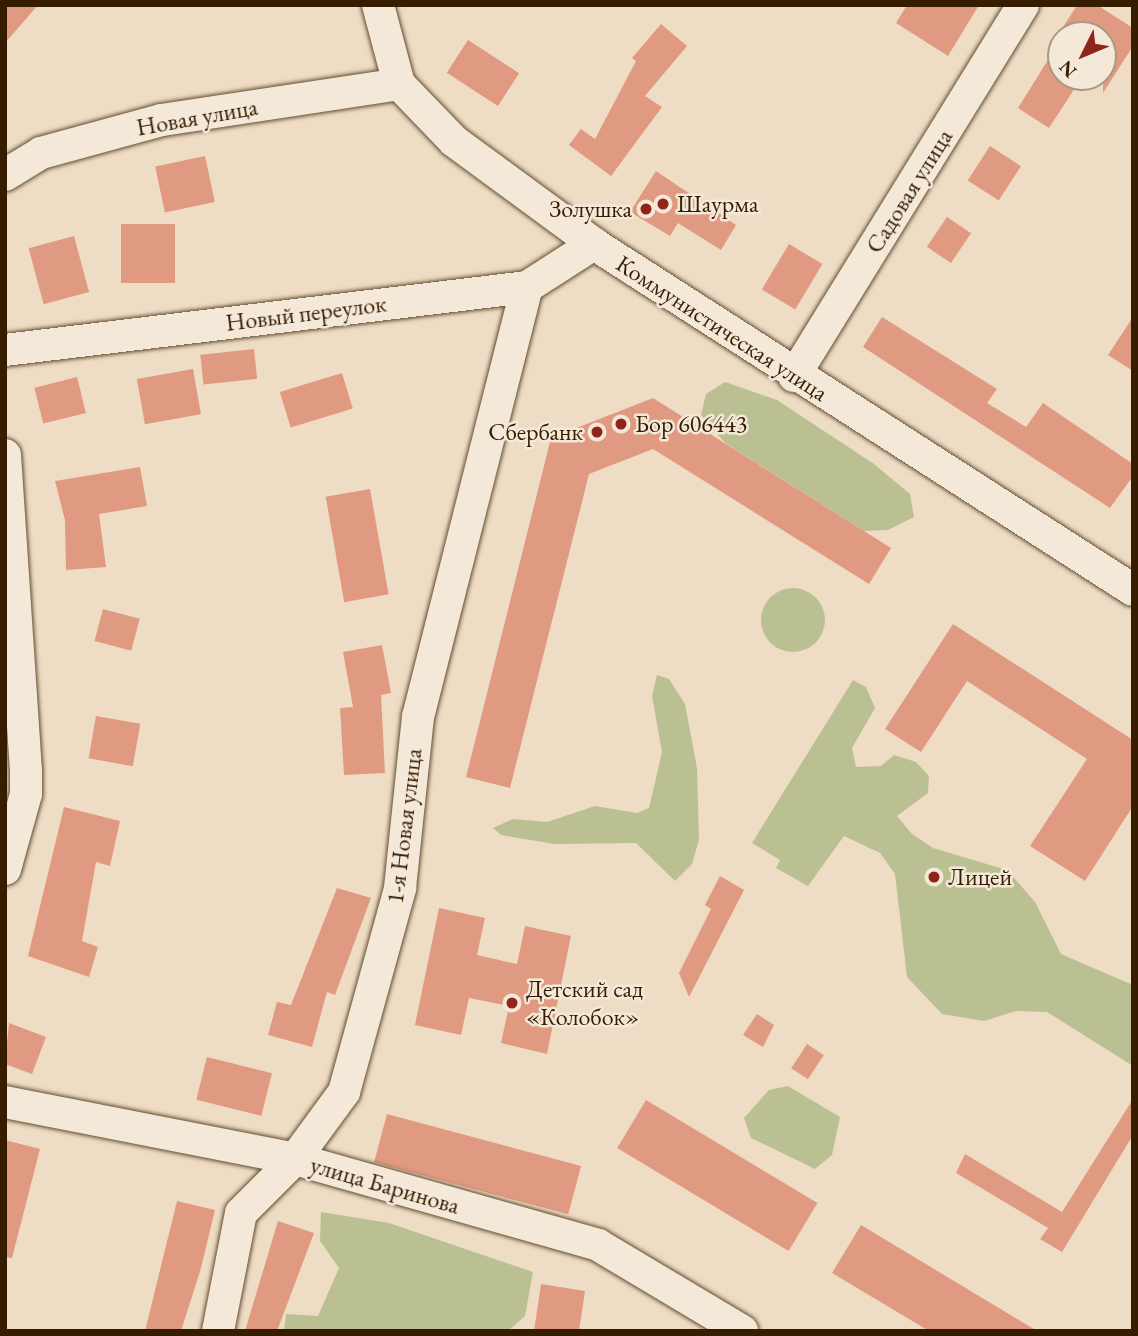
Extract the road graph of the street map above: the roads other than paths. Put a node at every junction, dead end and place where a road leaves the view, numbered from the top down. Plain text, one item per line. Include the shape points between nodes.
1 (378, 5) edge
2 (1023, 5) edge
3 (399, 83) junction
4 (5, 175) edge
5 (594, 244) junction
6 (527, 287) junction
7 (5, 350) edge
8 (794, 376) junction
9 (5, 455) edge
10 (1130, 584) edge
11 (5, 869) edge
12 (5, 1102) edge
13 (295, 1159) junction
14 (218, 1331) edge
15 (742, 1331) edge

1 - 3 street, Коммунистическая улица
2 - 8 street, Садовая улица
3 - 4 street, Новая улица via 162,120 41,153
3 - 5 street, Коммунистическая улица via 454,141
5 - 6 street, Новый переулок
5 - 8 street, Коммунистическая улица
6 - 7 street, Новый переулок
6 - 13 street, 1-я Новая улица via 418,717 400,888 344,1092
8 - 10 street, Коммунистическая улица
9 - 11 street via 26,794
12 - 13 street, улица Баринова
13 - 14 street, 1-я Новая улица via 241,1213
13 - 15 street, улица Баринова via 598,1245

